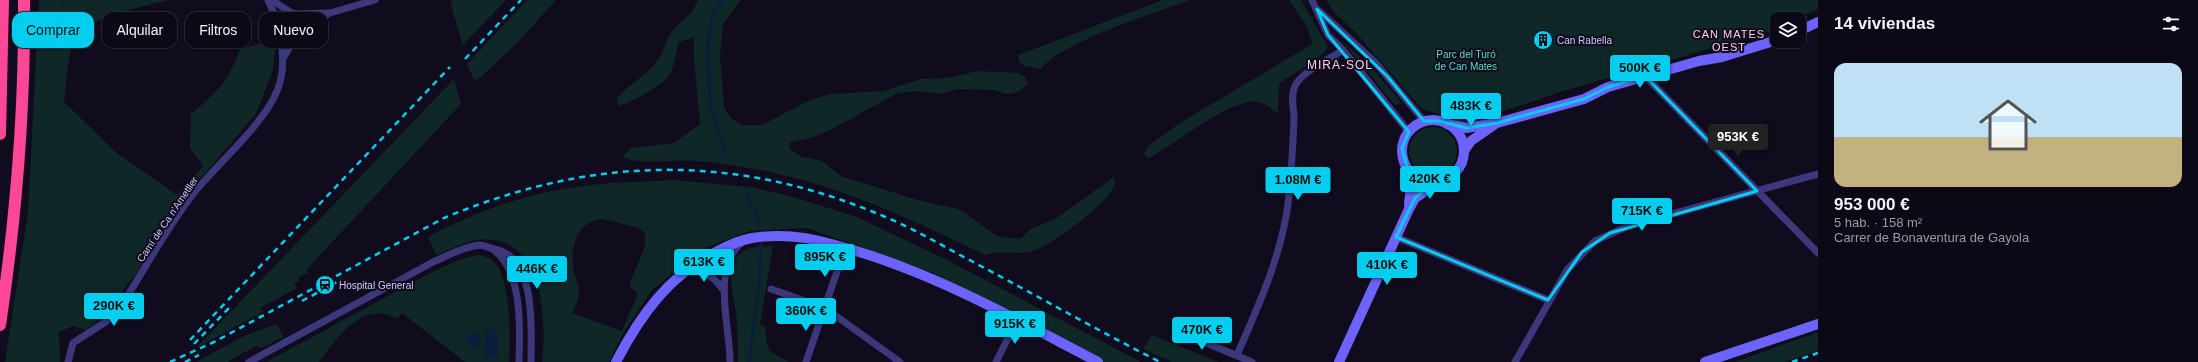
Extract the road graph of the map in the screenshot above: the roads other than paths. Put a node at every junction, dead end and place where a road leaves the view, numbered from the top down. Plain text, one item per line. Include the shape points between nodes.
1 (3, 0) edge
2 (268, 0) edge
3 (272, 0) edge
4 (375, 0) edge
5 (1312, 0) edge
6 (24, 1) edge
7 (1317, 9) junction
8 (274, 12) edge
9 (291, 12) edge
10 (330, 13) edge
11 (1818, 22) edge
12 (1806, 28) edge
13 (1770, 42) edge
14 (283, 48) edge
15 (289, 48) edge
16 (1343, 50) junction
17 (284, 57) junction
18 (1644, 76) junction
19 (1424, 121) junction
20 (1497, 123) junction
21 (1447, 124) junction
22 (1409, 132) junction
23 (0, 134) edge
24 (1464, 151) junction
25 (1408, 170) junction
26 (1818, 174) edge
27 (1440, 181) junction
28 (1757, 191) junction
29 (1409, 209) junction
30 (1396, 237) junction
31 (747, 240) junction
32 (492, 248) junction
33 (1818, 253) edge
34 (843, 254) dead end
35 (688, 268) junction
36 (771, 289) dead end
37 (725, 292) junction
38 (1548, 300) junction
39 (825, 308) junction
40 (1016, 320) junction
41 (1818, 324) edge
42 (0, 326) edge
43 (1175, 330) dead end
44 (1237, 355) junction
45 (1341, 357) edge
46 (68, 362) edge
47 (249, 362) edge
48 (519, 362) edge
49 (531, 362) edge
50 (616, 362) edge
51 (730, 362) edge
52 (806, 362) edge
53 (900, 362) edge
54 (996, 362) edge
55 (1098, 362) edge
56 (1252, 362) edge
57 (1332, 362) edge
58 (1515, 362) edge
59 (1705, 362) edge

1 - 23 highway
2 - 8 street, Camí de Ca n'Ametller
3 - 9 street
4 - 10 street
5 - 7 street
6 - 42 highway via 24,75 18,175
7 - 16 street via 1328,35
7 - 19 street via 1375,62
11 - 12 street
13 - 18 street
14 - 17 street, Camí de Ca n'Ametller
15 - 17 street, Camí de Ca n'Ametller
16 - 22 street
16 - 44 street via 1303,76 1295,87 1292,97 1294,116 1288,206 1269,280
17 - 46 street, Camí de Ca n'Ametller via 277,91 264,113 192,195 119,309 73,343
18 - 20 street via 1608,87 1584,99
18 - 28 street
19 - 21 street via 1440,121
19 - 22 street
20 - 21 street via 1466,128
20 - 24 street via 1471,141
21 - 24 street via 1459,135
22 - 25 street via 1402,148
24 - 27 street via 1455,172
25 - 27 street via 1422,180
25 - 29 street via 1411,184
26 - 28 street
27 - 29 street via 1420,194
28 - 33 street
28 - 38 street via 1610,233 1582,252
29 - 30 street
30 - 38 street
30 - 45 street
31 - 35 street via 718,251
31 - 37 street via 730,256 724,281
31 - 40 street via 774,236 803,236 881,258 973,296
32 - 47 street via 481,245 472,247 433,262
32 - 48 street via 507,265 512,276 520,330
32 - 49 street via 502,250 518,264 523,273 532,330
34 - 39 street
35 - 37 street via 705,272 719,283
35 - 50 street via 669,284 646,310
36 - 39 street
37 - 51 street
38 - 58 street
39 - 52 street
39 - 53 street
40 - 54 street
40 - 55 street
41 - 59 street
43 - 44 street
44 - 56 street
45 - 57 street

